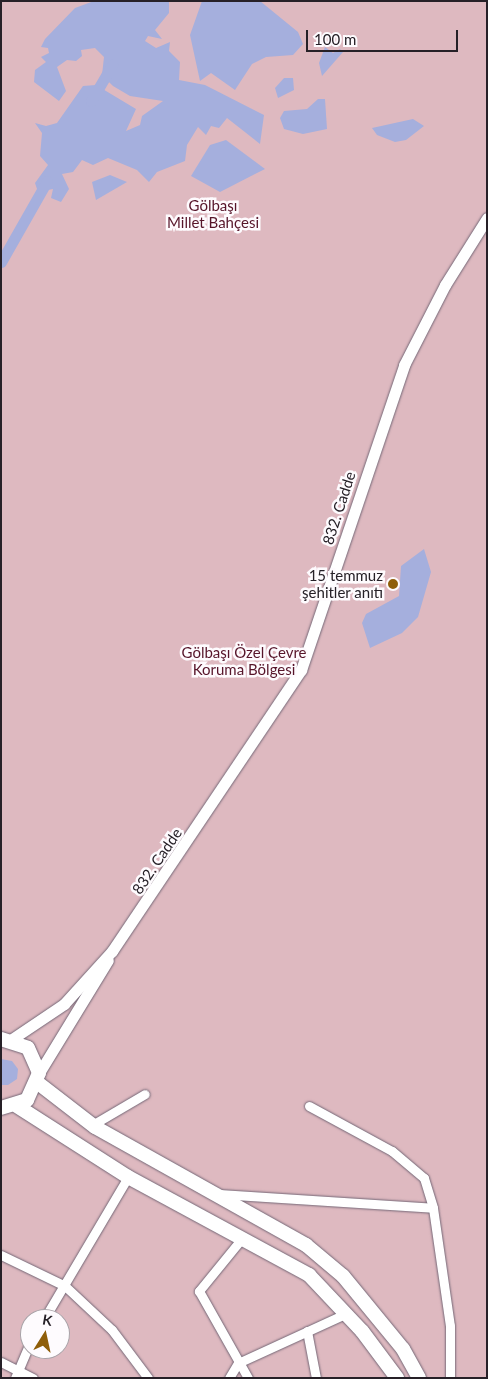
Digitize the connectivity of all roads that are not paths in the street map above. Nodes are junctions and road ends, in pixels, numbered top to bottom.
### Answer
1 (487, 218) edge
2 (112, 951) junction
3 (4, 1038) edge
4 (39, 1078) junction
5 (145, 1094) dead end
6 (309, 1106) dead end
7 (6, 1108) edge
8 (92, 1125) junction
9 (128, 1177) junction
10 (216, 1194) junction
11 (433, 1208) junction
12 (243, 1237) junction
13 (1, 1256) edge
14 (65, 1286) junction
15 (50, 1309) edge
16 (345, 1314) junction
17 (307, 1331) junction
18 (23, 1359) edge
19 (1, 1362) edge
20 (238, 1363) junction
21 (16, 1374) edge
22 (33, 1378) edge
23 (148, 1378) edge
24 (230, 1378) edge
25 (248, 1378) edge
26 (316, 1378) edge
27 (397, 1378) edge
28 (419, 1378) edge
29 (450, 1378) edge

1 - 2 street, 832. Cadde
2 - 3 street, 832. Cadde
2 - 4 street, 832. Cadde
3 - 4 main road
4 - 7 main road
4 - 8 main road
5 - 8 street
6 - 11 street
7 - 9 main road
8 - 10 main road
9 - 12 main road
9 - 14 street
10 - 11 street
10 - 28 main road
11 - 29 street
12 - 16 main road
12 - 20 street
13 - 14 street
14 - 15 street
14 - 23 street
16 - 17 street
16 - 27 main road
17 - 20 street
17 - 26 street
18 - 21 street
19 - 21 street
20 - 24 street
20 - 25 street
21 - 22 street

